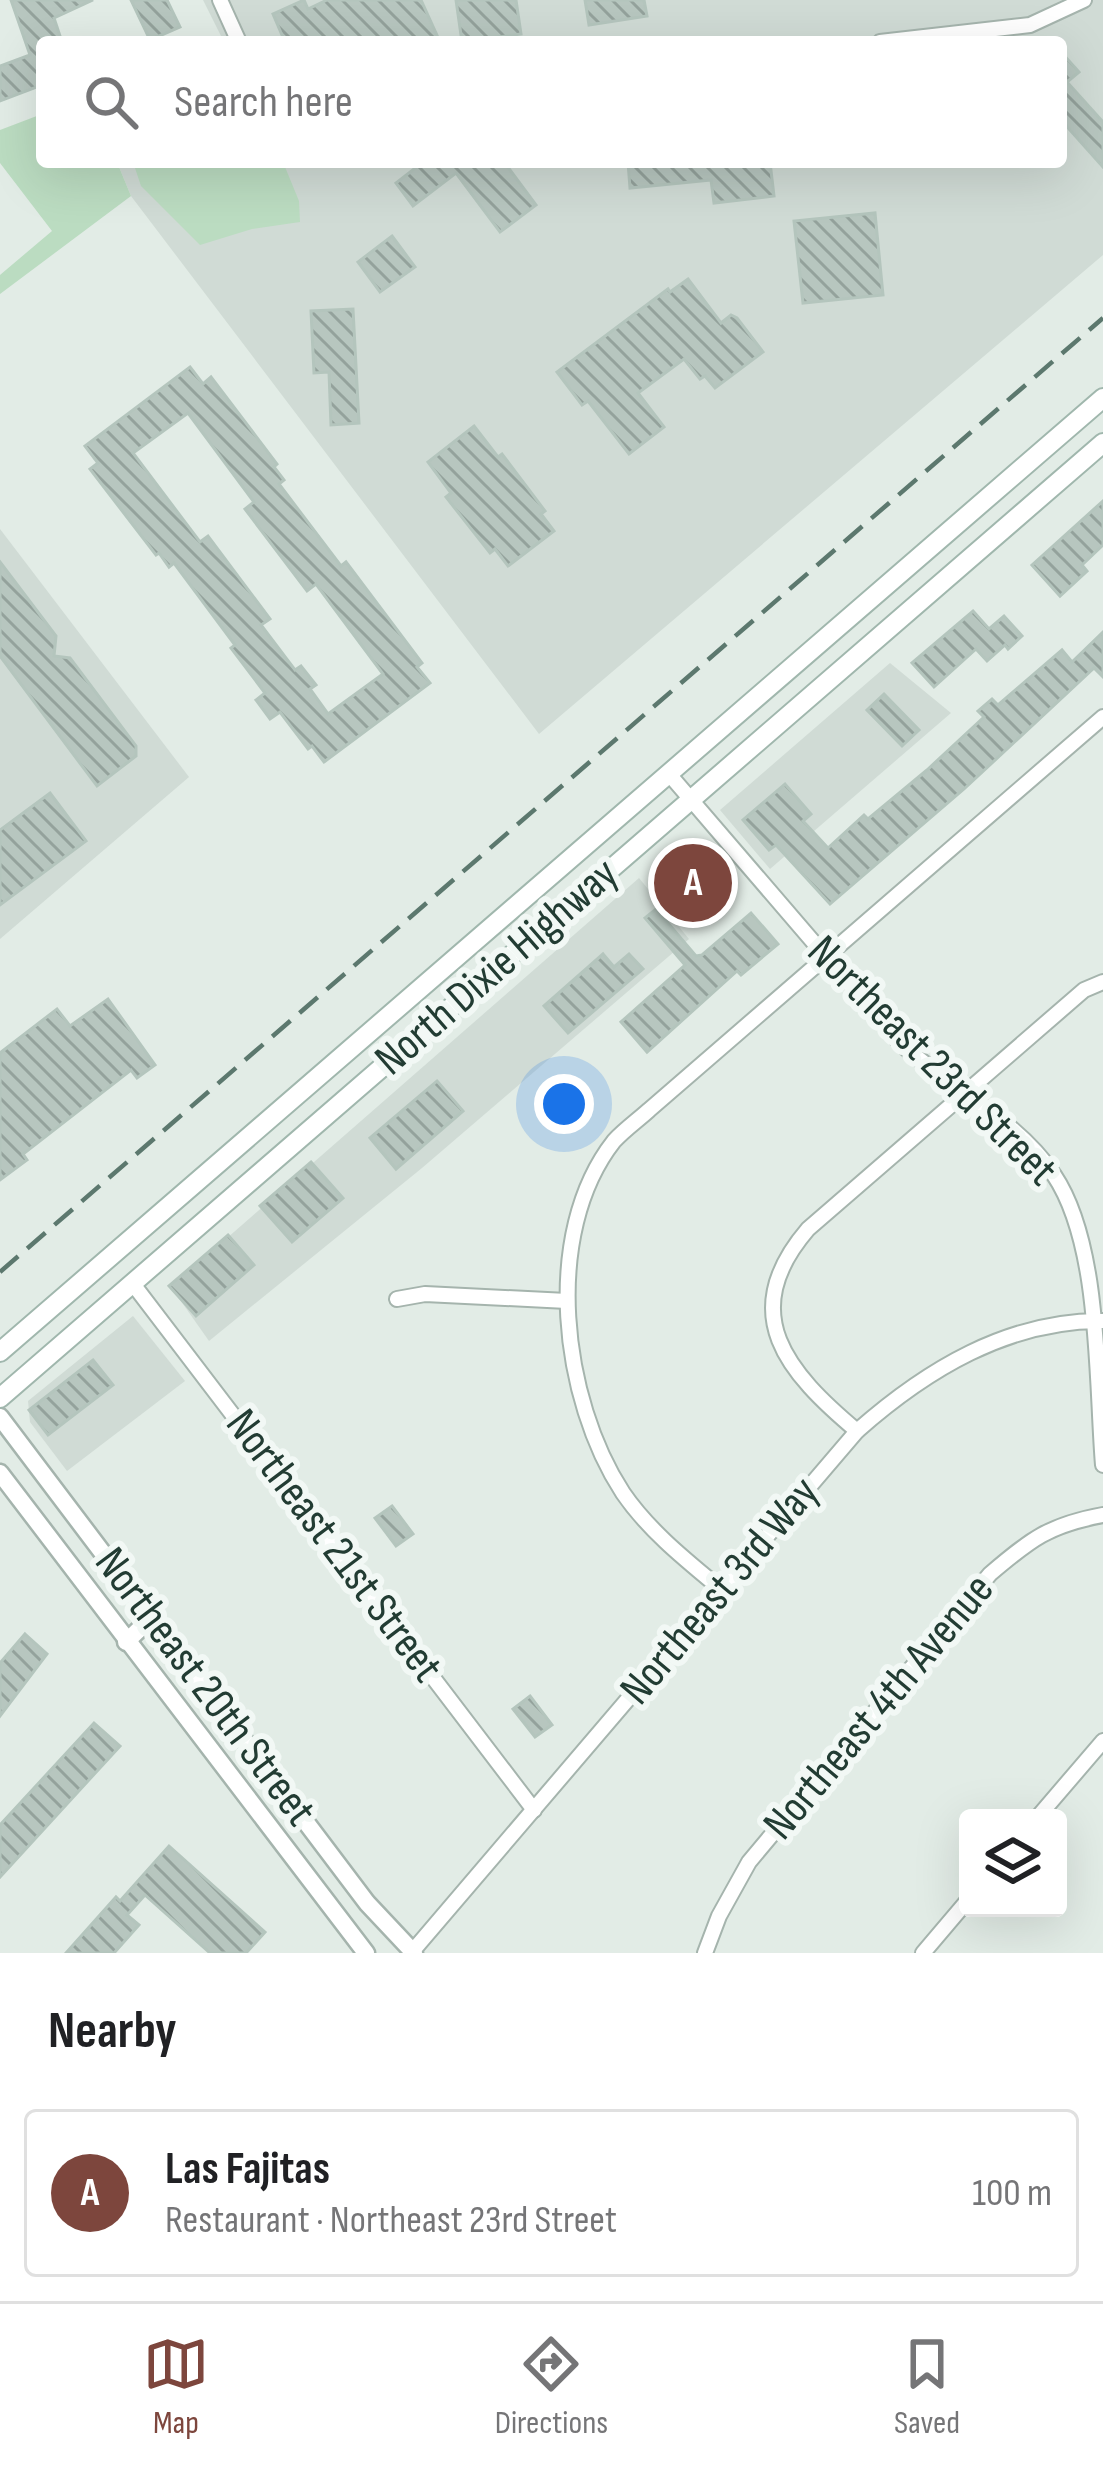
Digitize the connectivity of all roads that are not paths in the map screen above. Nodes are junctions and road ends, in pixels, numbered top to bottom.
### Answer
1 (220, 0) edge
2 (1084, 0) edge
3 (236, 36) edge
4 (933, 36) edge
5 (1103, 398) edge
6 (1103, 443) edge
7 (1103, 718) edge
8 (669, 774) junction
9 (691, 800) junction
10 (825, 957) junction
11 (1103, 982) edge
12 (339, 1059) junction
13 (361, 1085) junction
14 (964, 1094) junction
15 (133, 1284) junction
16 (397, 1299) dead end
17 (567, 1301) junction
18 (1097, 1321) edge
19 (0, 1352) edge
20 (0, 1398) edge
21 (0, 1417) edge
22 (857, 1431) junction
23 (1103, 1465) edge
24 (0, 1473) edge
25 (1103, 1515) edge
26 (722, 1590) junction
27 (152, 1617) junction
28 (126, 1642) junction
29 (1103, 1741) edge
30 (1045, 1809) edge
31 (534, 1810) junction
32 (959, 1911) edge
33 (413, 1952) edge
34 (366, 1953) edge
35 (705, 1953) edge
36 (923, 1953) edge

1 - 3 street
2 - 4 street
5 - 8 main road, North Dixie Highway
6 - 9 main road, North Dixie Highway
7 - 10 street
8 - 9 street, Northeast 23rd Street
8 - 12 main road, North Dixie Highway
9 - 10 street, Northeast 23rd Street
9 - 13 main road, North Dixie Highway
10 - 14 street, Northeast 23rd Street
10 - 17 street
11 - 14 street
12 - 13 main road
12 - 19 main road, North Dixie Highway
13 - 15 main road, North Dixie Highway
14 - 18 street, Northeast 23rd Street
14 - 22 street
15 - 20 main road, North Dixie Highway
15 - 31 street, Northeast 21st Street
16 - 17 street
17 - 26 street
18 - 22 street, Northeast 3rd Way
18 - 23 street, Northeast 23rd Street
21 - 27 street, Northeast 20th Street
22 - 26 street, Northeast 3rd Way
24 - 28 street, Northeast 20th Street
25 - 35 street, Northeast 4th Avenue
26 - 31 street, Northeast 3rd Way
27 - 28 street
27 - 33 street, Northeast 20th Street
28 - 34 street, Northeast 20th Street
29 - 30 street
31 - 33 street, Northeast 3rd Way
32 - 36 street

